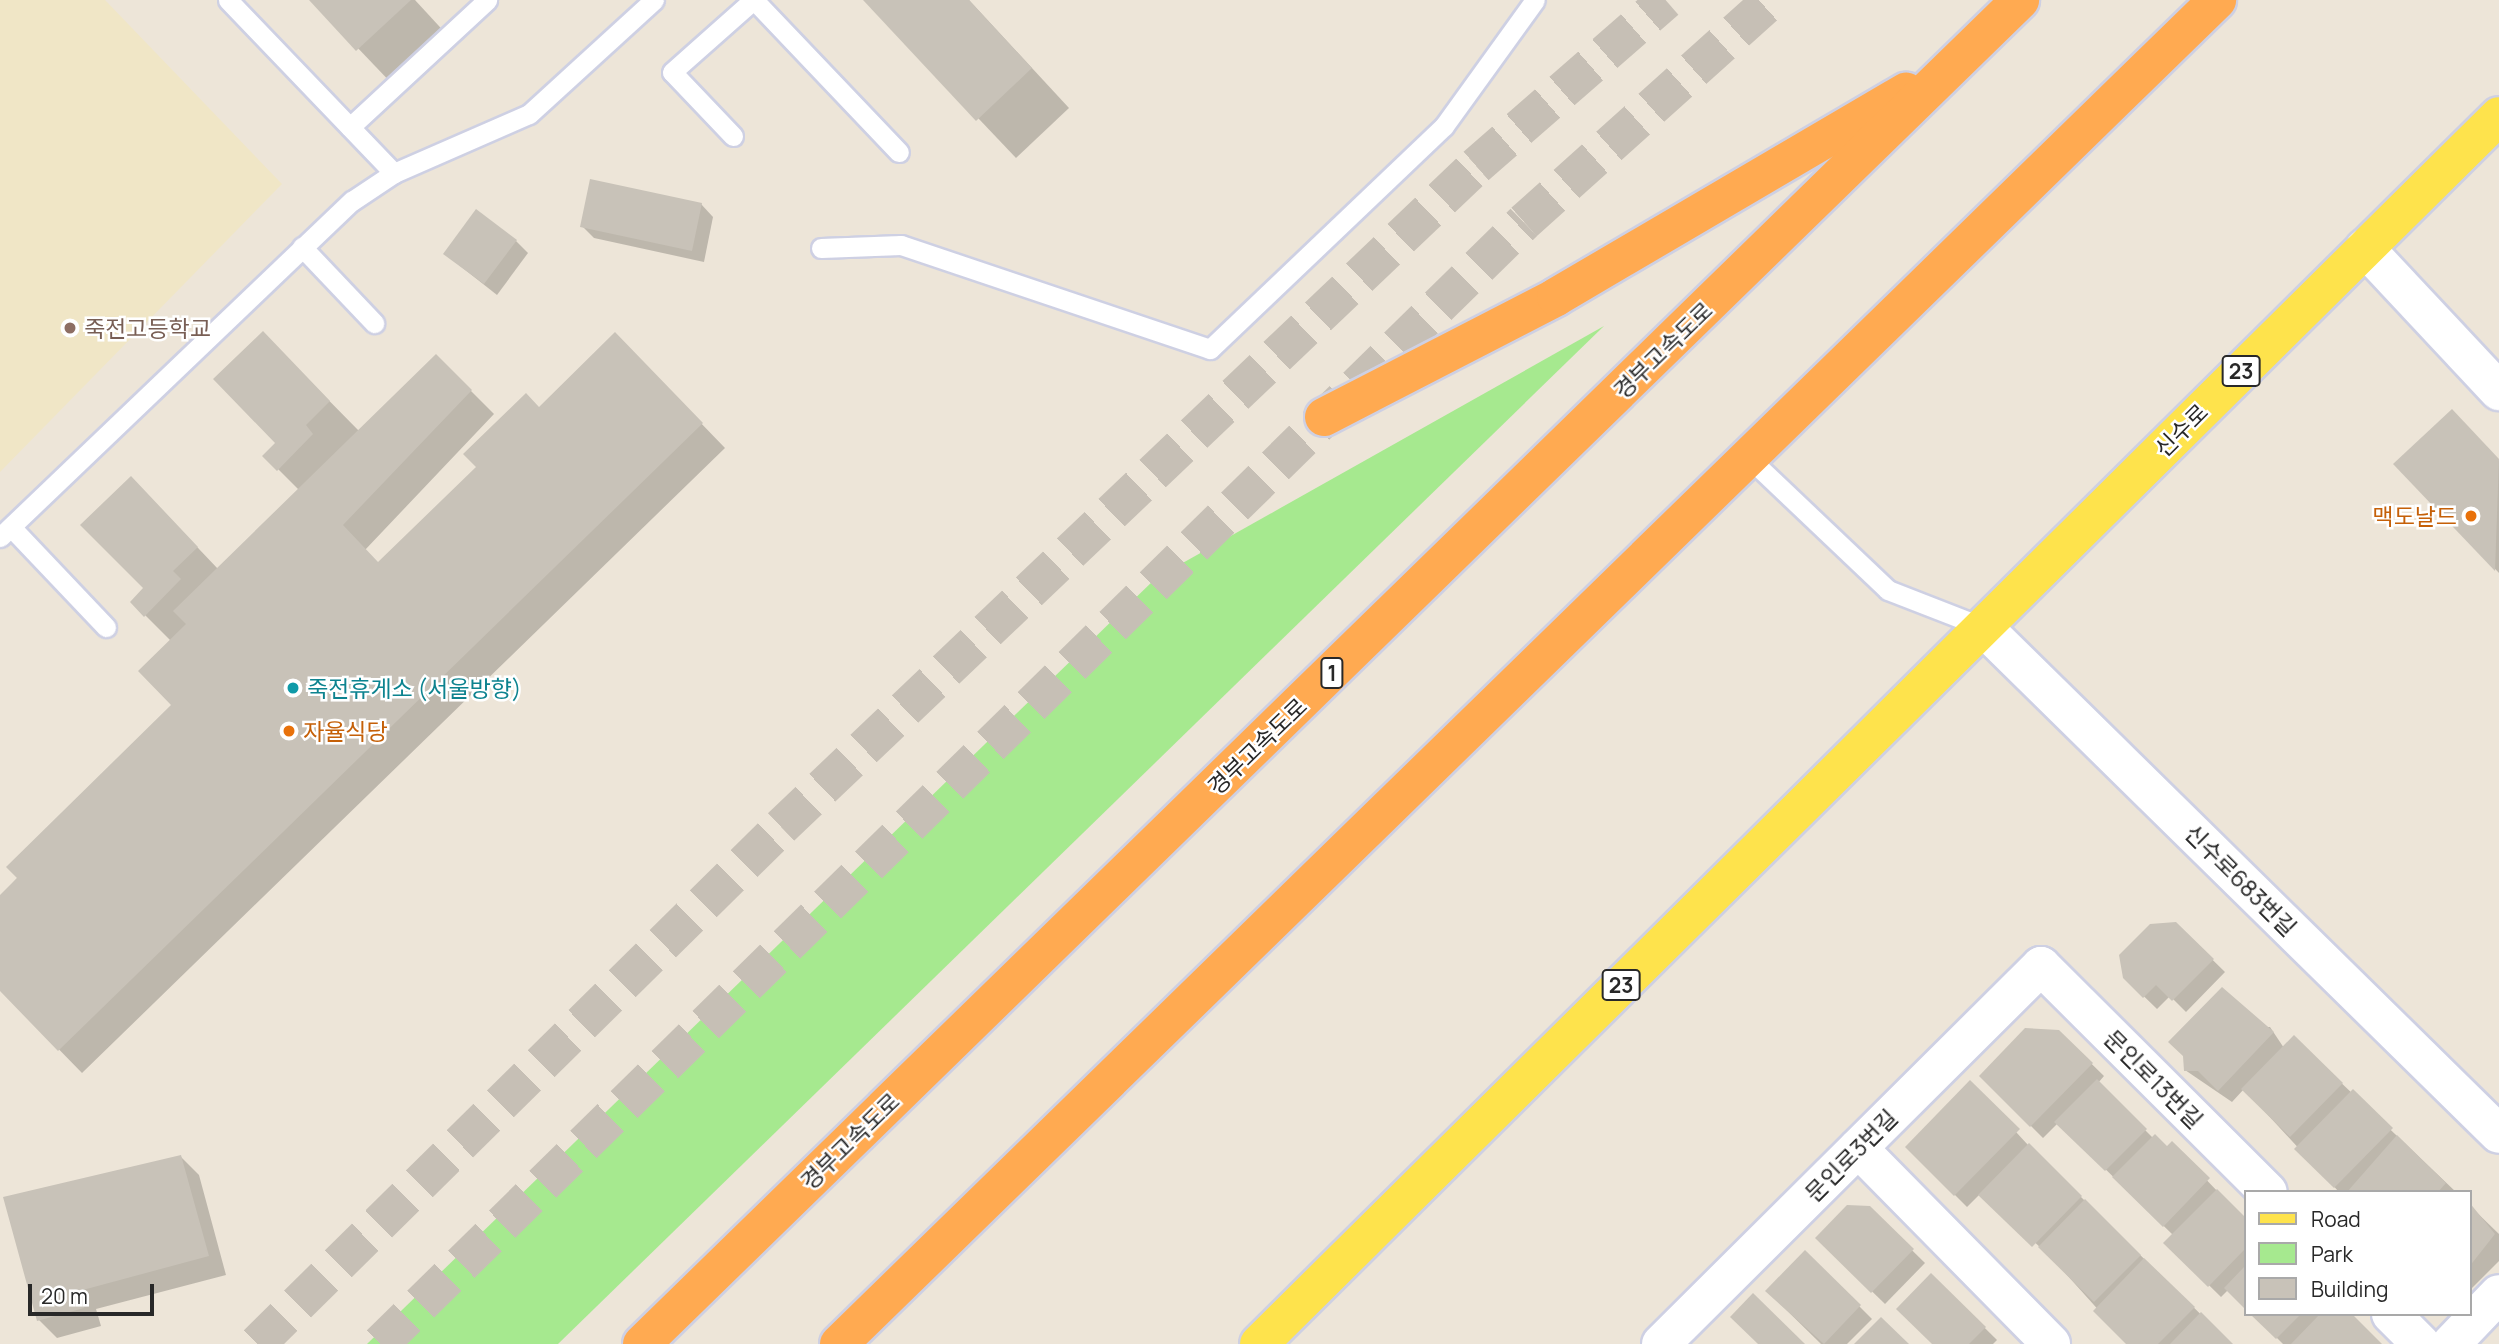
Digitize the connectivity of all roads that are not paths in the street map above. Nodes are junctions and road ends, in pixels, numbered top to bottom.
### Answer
1 (229, 0) edge
2 (487, 0) edge
3 (753, 0) edge
4 (1535, 0) edge
5 (2020, 0) edge
6 (2217, 0) edge
7 (649, 2) edge
8 (1956, 63) junction
9 (2499, 116) edge
10 (350, 127) junction
11 (733, 136) dead end
12 (900, 152) dead end
13 (394, 173) junction
14 (302, 247) junction
15 (821, 248) dead end
16 (2365, 248) junction
17 (374, 323) dead end
18 (2499, 391) edge
19 (1324, 417) dead end
20 (1750, 458) junction
21 (5, 532) edge
22 (106, 627) dead end
23 (1983, 627) junction
24 (2040, 966) joint
25 (2499, 1134) edge
26 (1858, 1148) junction
27 (2266, 1190) edge
28 (2499, 1294) edge
29 (2393, 1316) edge
30 (2047, 1343) edge
31 (642, 1344) edge
32 (839, 1344) edge
33 (1259, 1344) edge
34 (1661, 1344) edge
35 (2421, 1344) edge
36 (2451, 1344) edge

1 - 10 lane
2 - 10 lane
3 - 11 lane
3 - 12 lane
4 - 15 lane
5 - 8 highway, 경부고속도로 / 1
6 - 20 highway
7 - 13 lane
8 - 19 highway
8 - 31 highway, 경부고속도로 / 1
9 - 16 main road, 신수로 / 23
10 - 13 lane
13 - 14 lane
14 - 17 lane
14 - 21 lane
16 - 18 street
16 - 23 main road, 신수로 / 23
20 - 23 lane
20 - 32 highway
21 - 22 lane
23 - 25 street, 신수로683번길
23 - 33 main road, 23
24 - 26 street, 문인로3번길
24 - 27 street, 문인로13번길
26 - 30 street
26 - 34 street, 문인로3번길
28 - 36 street
29 - 35 street

